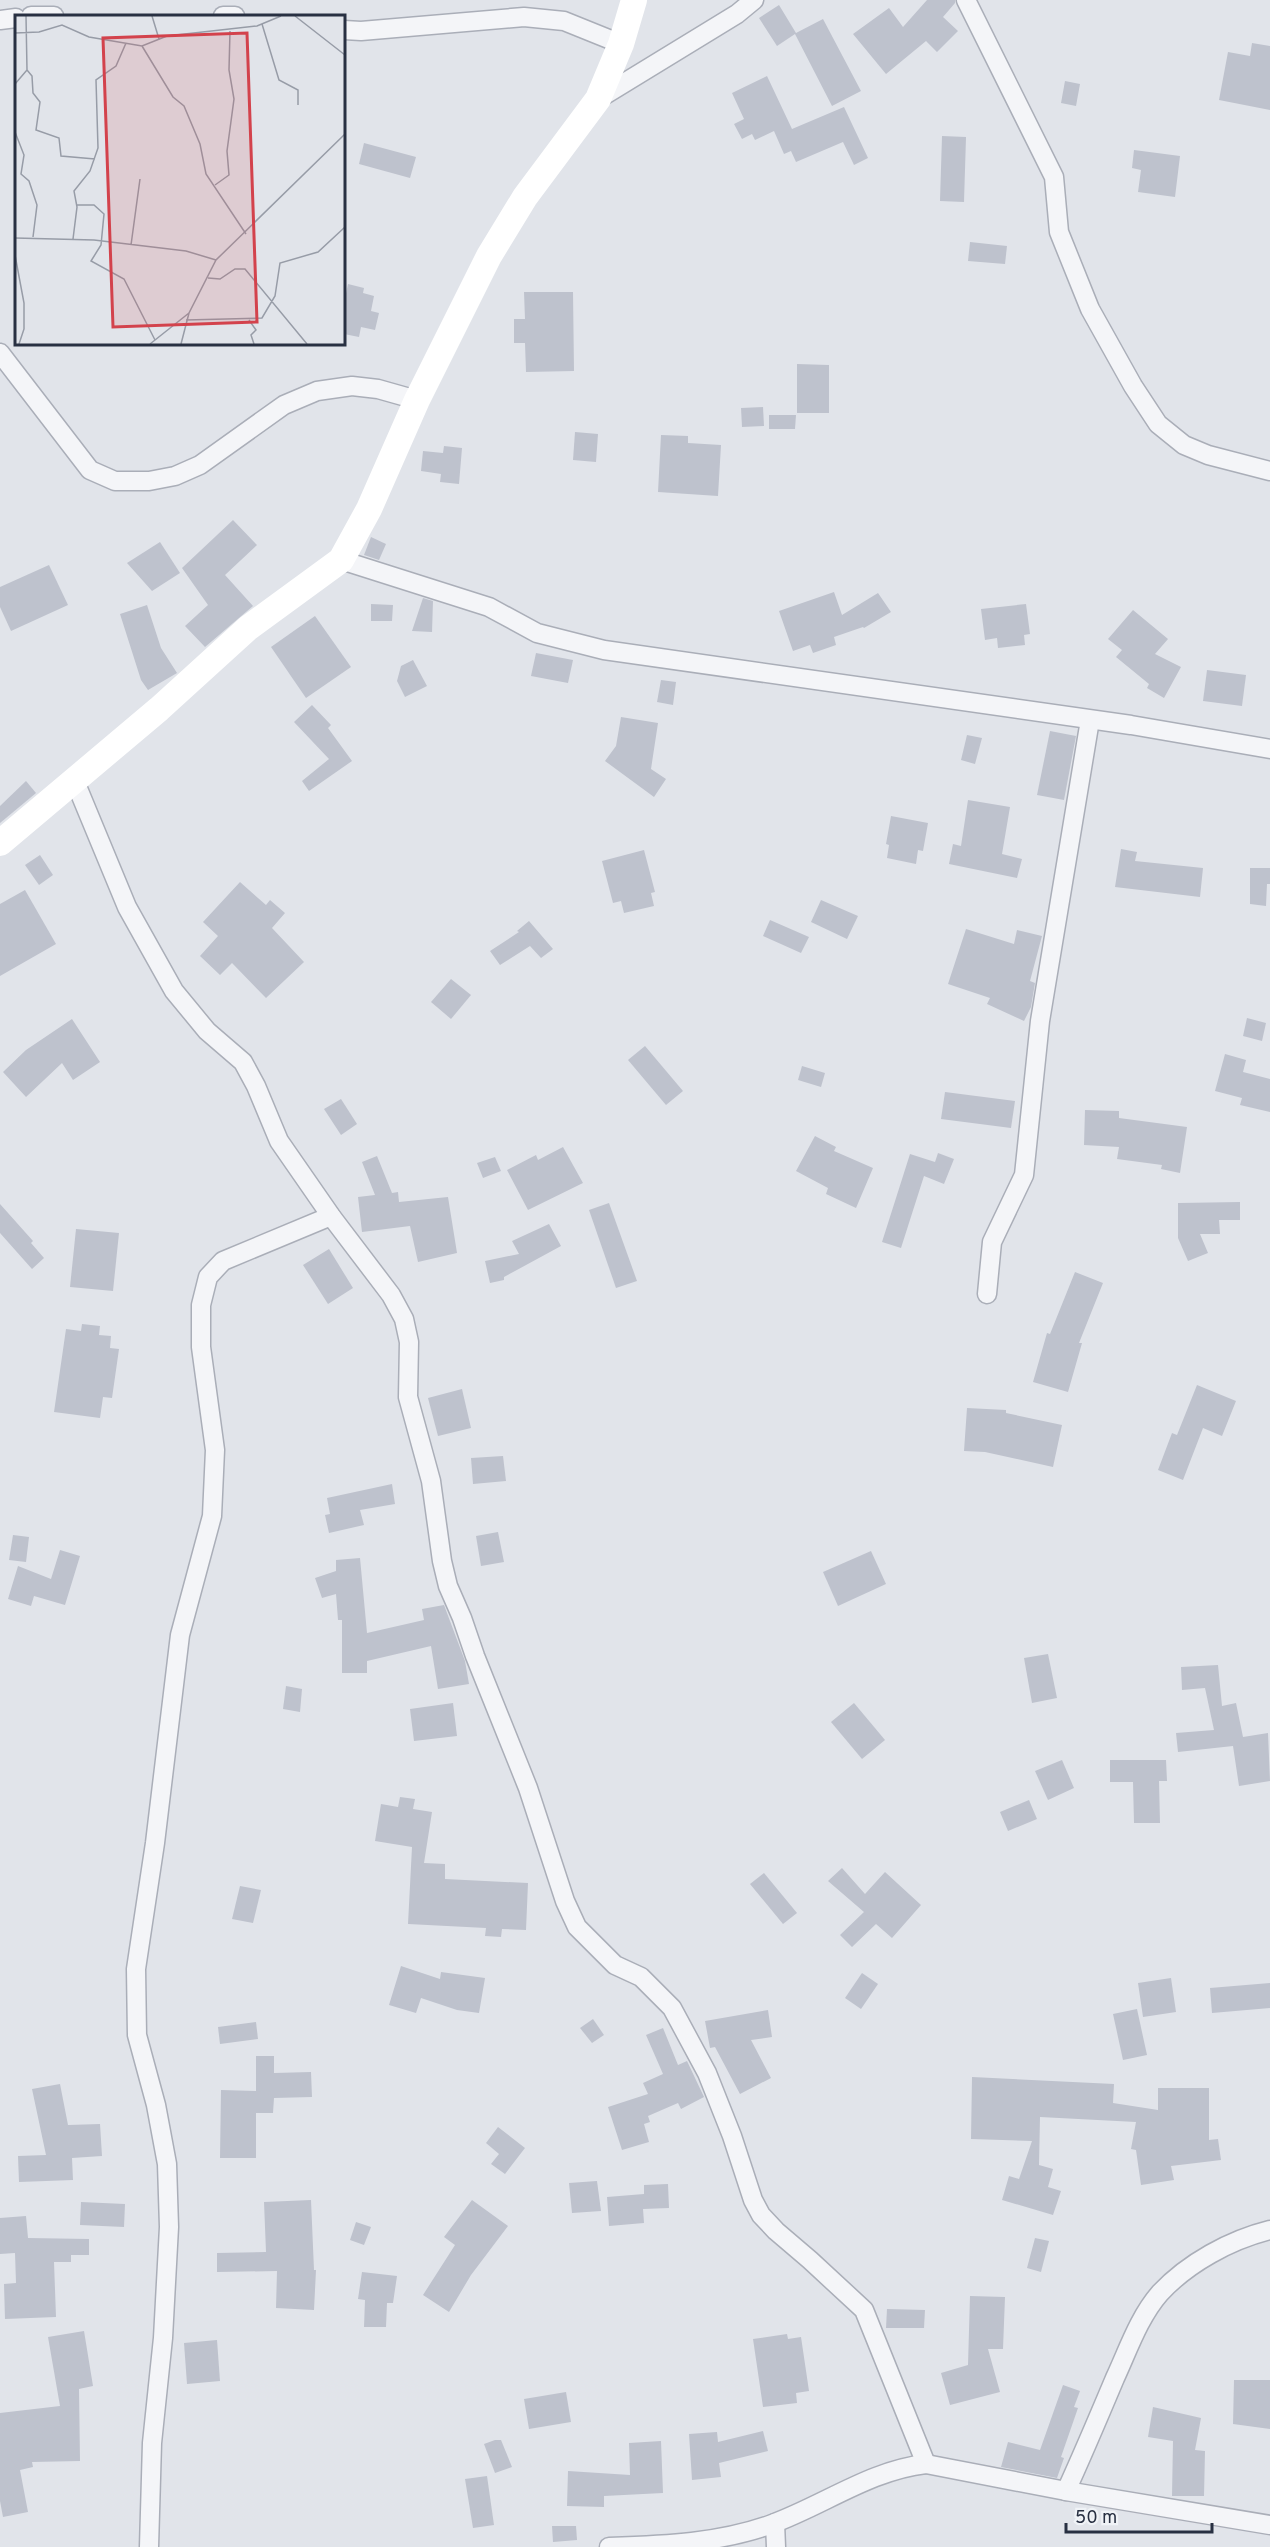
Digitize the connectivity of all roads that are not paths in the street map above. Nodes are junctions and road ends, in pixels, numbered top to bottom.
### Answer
1 (55, 0) edge
2 (634, 0) edge
3 (754, 0) edge
4 (966, 0) edge
5 (65, 15) edge
6 (15, 18) edge
7 (0, 20) edge
8 (345, 30) edge
9 (621, 44) junction
10 (598, 99) junction
11 (0, 353) edge
12 (417, 400) junction
13 (1270, 471) edge
14 (341, 560) junction
15 (1090, 720) junction
16 (1270, 749) edge
17 (74, 779) junction
18 (0, 843) edge
19 (331, 1216) junction
20 (987, 1294) dead end
21 (1270, 2230) edge
22 (926, 2464) junction
23 (1066, 2491) junction
24 (775, 2523) junction
25 (1270, 2525) edge
26 (149, 2547) edge
27 (609, 2547) edge
28 (776, 2547) edge

1 - 5 street
2 - 9 street
3 - 10 street
4 - 13 street
6 - 7 street
8 - 9 street
9 - 10 street
10 - 12 street
11 - 12 street
12 - 14 street
14 - 15 street
14 - 17 street
15 - 16 street
15 - 20 street
17 - 18 street
17 - 19 street
19 - 22 street
19 - 26 street
21 - 23 street
22 - 23 street
22 - 24 street
23 - 25 street
24 - 27 street
24 - 28 street

